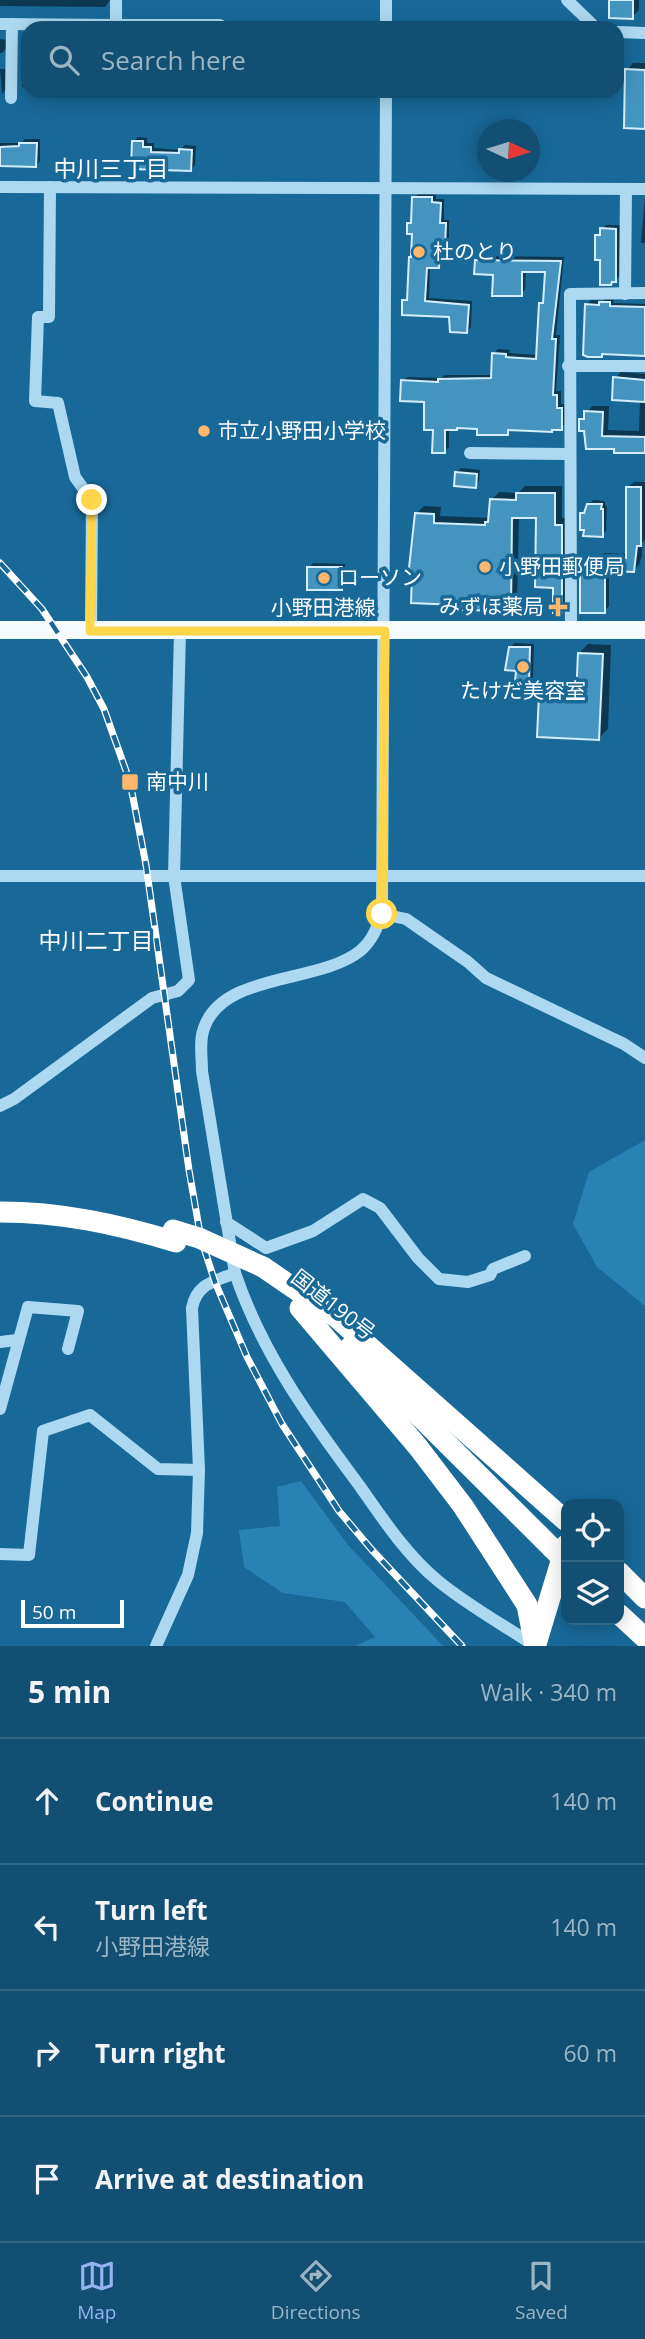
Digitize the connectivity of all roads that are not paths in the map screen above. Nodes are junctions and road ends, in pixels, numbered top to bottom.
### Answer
1 (116, 0) edge
2 (386, 0) edge
3 (567, 0) edge
4 (117, 21) edge
5 (386, 21) edge
6 (589, 21) edge
7 (6, 24) edge
8 (624, 32) edge
9 (645, 33) edge
10 (12, 98) dead end
11 (386, 98) edge
12 (0, 187) edge
13 (50, 187) junction
14 (386, 189) junction
15 (645, 189) edge
16 (626, 190) junction
17 (645, 293) edge
18 (625, 294) junction
19 (568, 366) junction
20 (645, 366) edge
21 (470, 453) dead end
22 (569, 454) junction
23 (0, 630) edge
24 (645, 630) edge
25 (90, 631) junction
26 (180, 631) junction
27 (385, 631) junction
28 (571, 631) junction
29 (0, 876) edge
30 (174, 876) junction
31 (382, 876) junction
32 (645, 876) edge
33 (382, 914) junction
34 (645, 1058) edge
35 (0, 1106) edge
36 (0, 1212) edge
37 (226, 1222) junction
38 (525, 1256) dead end
39 (235, 1273) junction
40 (264, 1275) junction
41 (300, 1308) junction
42 (17, 1340) junction
43 (0, 1342) edge
44 (68, 1349) dead end
45 (0, 1409) edge
46 (199, 1471) junction
47 (561, 1517) edge
48 (561, 1552) edge
49 (0, 1554) edge
50 (624, 1577) edge
51 (645, 1598) edge
52 (624, 1619) edge
53 (645, 1638) edge
54 (156, 1646) edge
55 (535, 1646) edge

1 - 4 street
2 - 5 street
3 - 6 street
7 - 10 street
8 - 9 street
11 - 14 street
12 - 13 street
13 - 14 street
13 - 25 street
14 - 16 street
14 - 27 street
15 - 16 street
16 - 18 street
17 - 18 street
18 - 19 street
19 - 20 street
19 - 22 street
21 - 22 street
22 - 28 street
23 - 25 main road, 小野田港線
24 - 28 main road, 小野田港線
25 - 26 main road, 小野田港線
26 - 27 main road, 小野田港線
26 - 30 street
27 - 28 main road, 小野田港線
27 - 31 street
29 - 30 street
30 - 31 street
30 - 35 street
31 - 32 street
31 - 33 street
33 - 34 street
33 - 37 street
36 - 40 highway, 国道190号
37 - 38 street
37 - 39 street
39 - 46 street
39 - 55 street
40 - 41 highway, 国道190号
40 - 47 highway
41 - 48 highway, 国道190号
41 - 55 highway
42 - 43 street
42 - 44 street
42 - 45 street
46 - 49 street
46 - 54 street
48 - 55 highway
50 - 51 highway
52 - 53 highway

